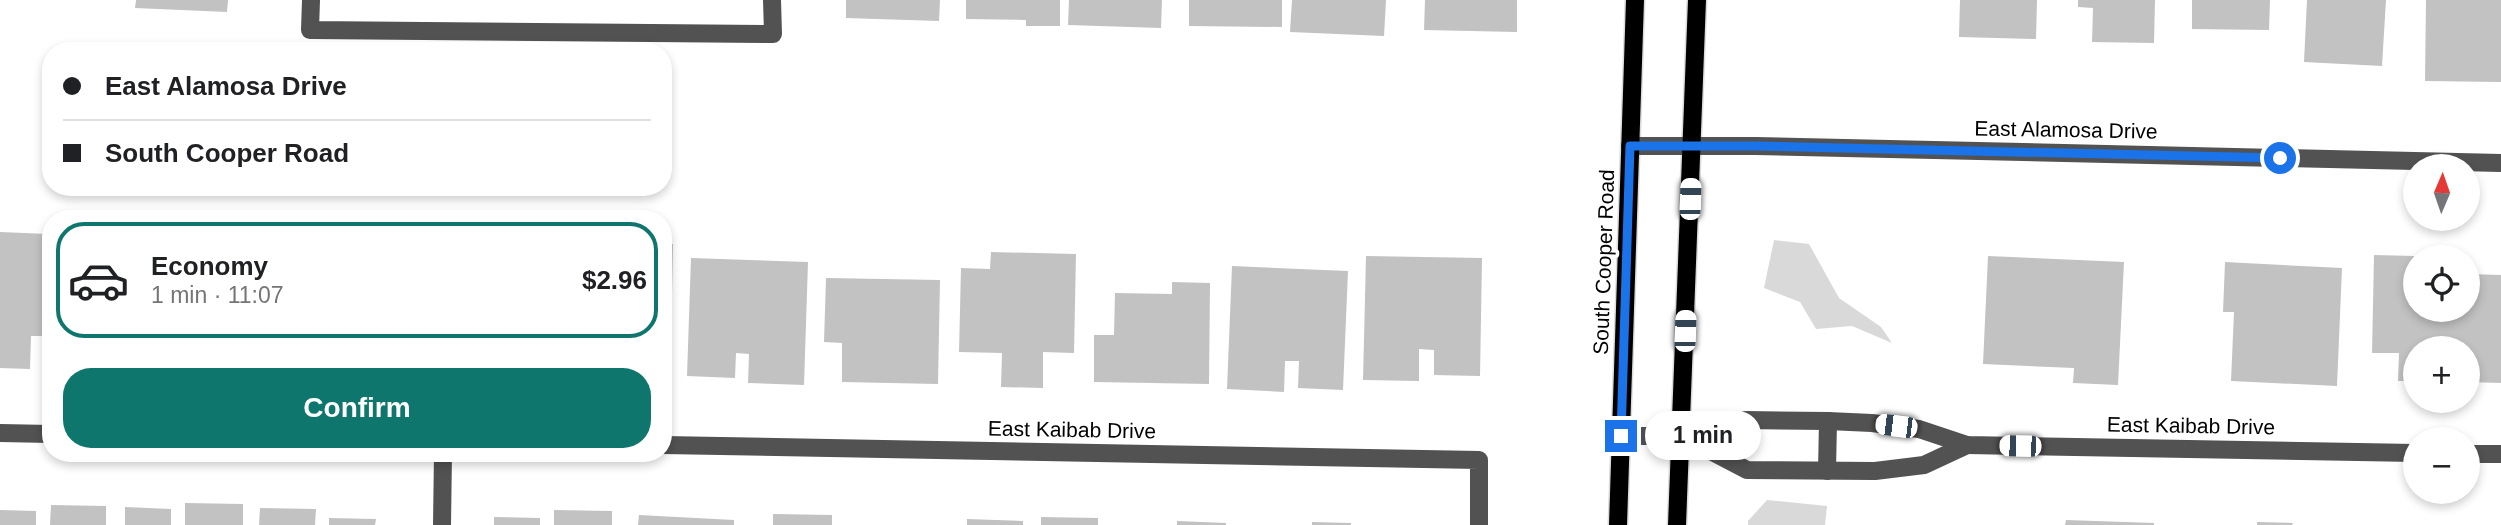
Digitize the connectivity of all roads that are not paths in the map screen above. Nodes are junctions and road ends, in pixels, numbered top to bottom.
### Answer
1 (311, 0) edge
2 (772, 0) edge
3 (1635, 0) edge
4 (1697, 0) edge
5 (1630, 146) junction
6 (1692, 146) junction
7 (2501, 163) edge
8 (1828, 421) junction
9 (0, 433) edge
10 (42, 434) edge
11 (1621, 436) junction
12 (1682, 436) junction
13 (672, 445) edge
14 (1967, 445) junction
15 (2403, 453) edge
16 (2480, 454) edge
17 (2500, 455) edge
18 (443, 462) edge
19 (1826, 471) junction
20 (442, 525) edge
21 (1479, 525) edge
22 (1618, 525) edge
23 (1678, 525) edge

1 - 2 street
3 - 5 main road, South Cooper Road
4 - 6 main road
5 - 6 street, East Alamosa Drive
5 - 11 main road, South Cooper Road
6 - 7 street, East Alamosa Drive
6 - 12 main road
8 - 12 street
8 - 14 street
8 - 19 street
9 - 10 street
11 - 12 street
11 - 22 main road, South Cooper Road
12 - 19 street
12 - 23 main road
13 - 21 street, East Kaibab Drive
14 - 15 street, East Kaibab Drive
14 - 19 street
16 - 17 street
18 - 20 street

